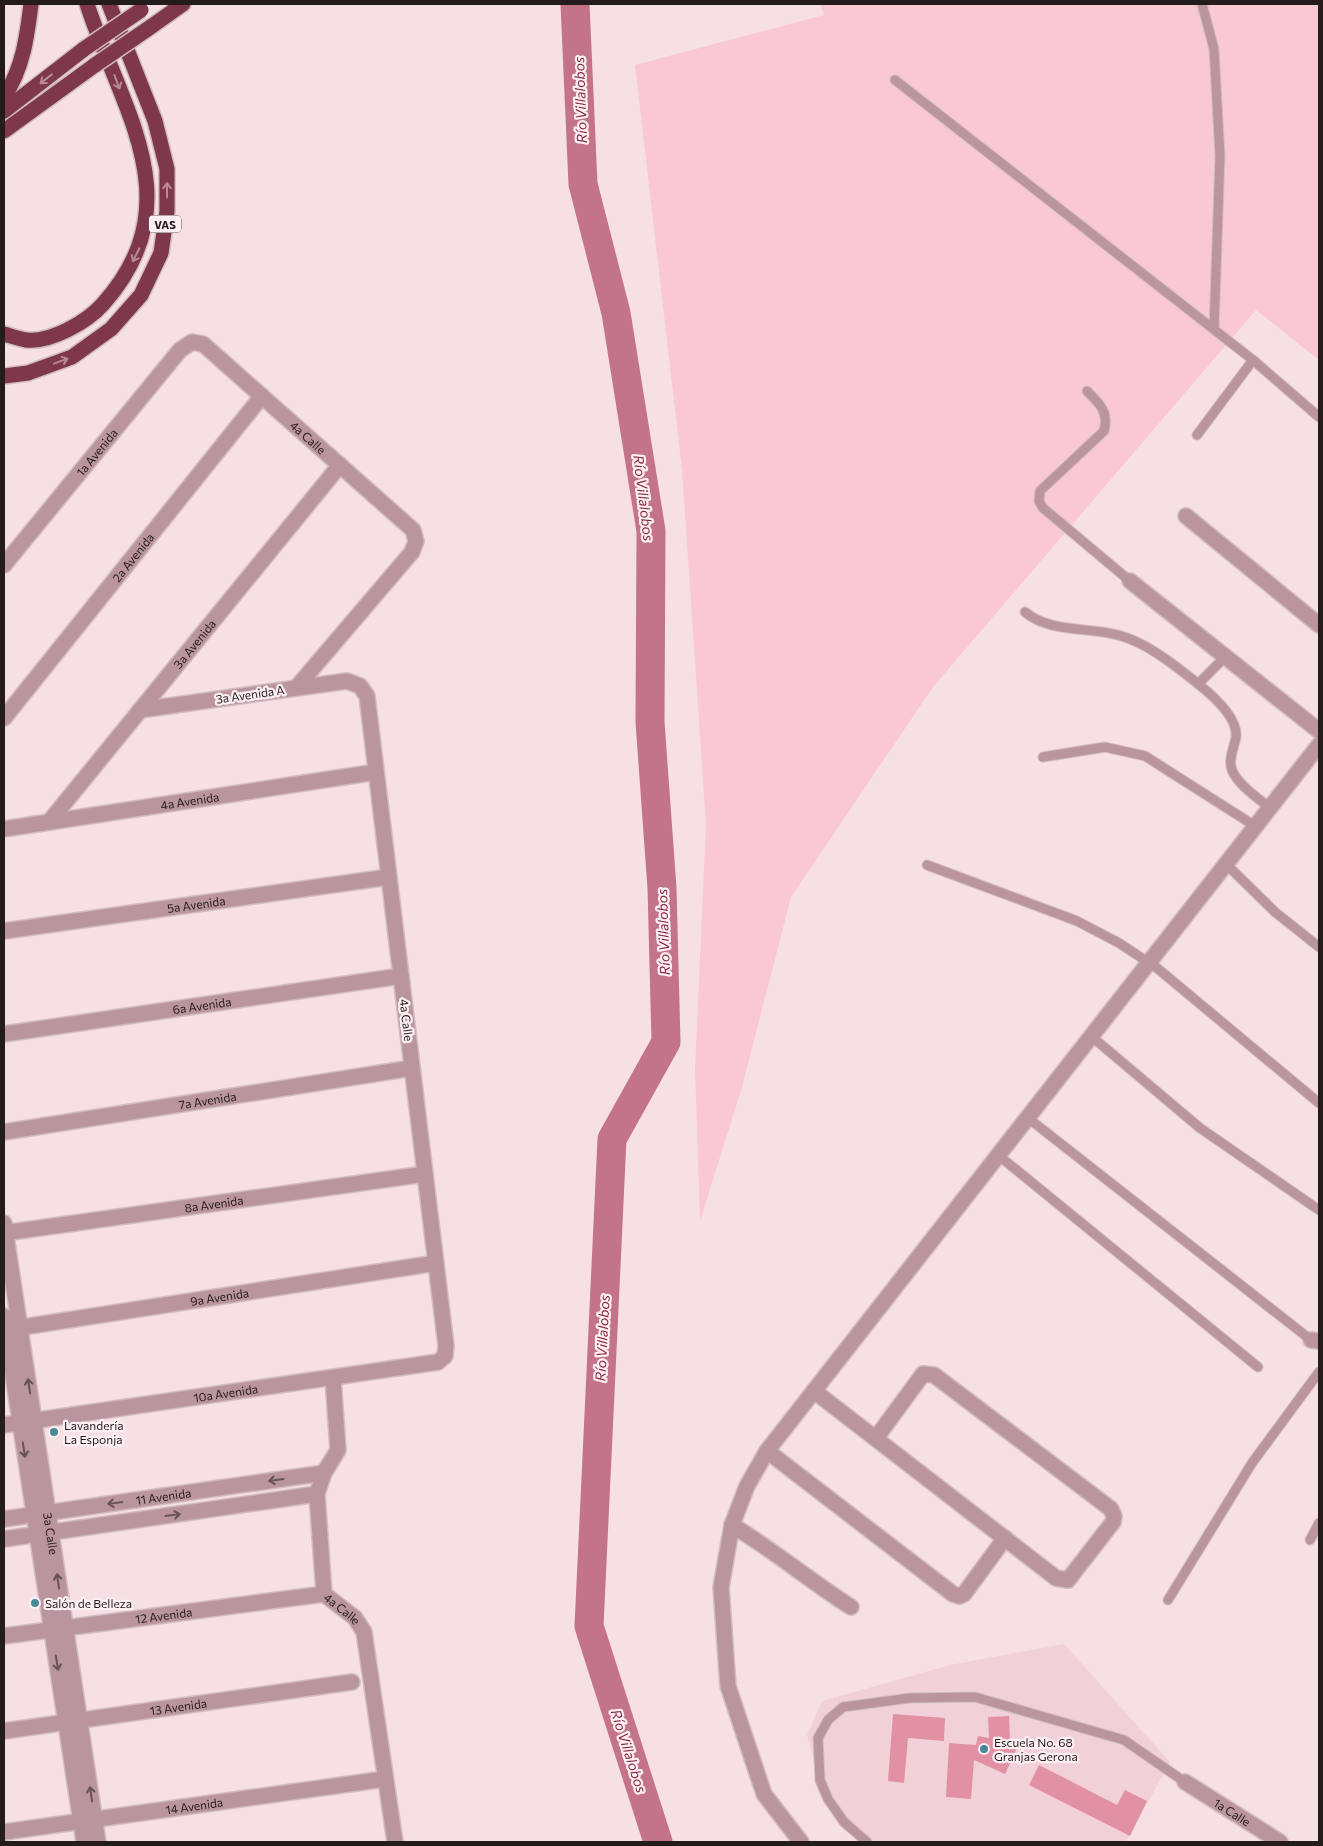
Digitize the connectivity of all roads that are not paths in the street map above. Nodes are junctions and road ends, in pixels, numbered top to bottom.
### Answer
1 (31, 4) edge
2 (87, 4) edge
3 (109, 4) edge
4 (183, 4) edge
5 (1202, 4) edge
6 (145, 7) edge
7 (895, 80) dead end
8 (4, 97) edge
9 (4, 111) edge
10 (4, 131) edge
11 (1214, 329) junction
12 (4, 334) edge
13 (192, 342) joint
14 (1254, 360) junction
15 (4, 376) edge
16 (1087, 391) dead end
17 (262, 396) junction
18 (1319, 417) edge
19 (1197, 435) dead end
20 (340, 465) junction
21 (1186, 516) dead end
22 (4, 564) edge
23 (1130, 581) joint
24 (1025, 612) dead end
25 (1319, 625) edge
26 (1225, 657) junction
27 (1198, 684) junction
28 (360, 686) joint
29 (296, 688) junction
30 (140, 710) junction
31 (4, 718) edge
32 (1319, 731) edge
33 (1319, 745) edge
34 (1043, 757) dead end
35 (376, 772) junction
36 (1270, 808) junction
37 (49, 822) junction
38 (1255, 826) junction
39 (4, 828) edge
40 (1226, 864) junction
41 (927, 865) dead end
42 (389, 878) junction
43 (4, 931) edge
44 (1319, 947) edge
45 (1149, 962) junction
46 (401, 976) junction
47 (4, 1034) edge
48 (1092, 1036) junction
49 (412, 1068) junction
50 (1319, 1103) edge
51 (1028, 1118) junction
52 (4, 1132) edge
53 (998, 1155) junction
54 (425, 1174) junction
55 (1319, 1210) edge
56 (4, 1230) edge
57 (436, 1263) junction
58 (8, 1325) edge
59 (1315, 1340) edge
60 (445, 1356) joint
61 (1258, 1367) dead end
62 (1319, 1372) edge
63 (333, 1378) junction
64 (814, 1391) junction
65 (27, 1422) junction
66 (4, 1425) edge
67 (876, 1438) junction
68 (767, 1451) junction
69 (324, 1473) junction
70 (317, 1494) junction
71 (41, 1514) junction
72 (4, 1519) edge
73 (1319, 1523) edge
74 (732, 1525) junction
75 (44, 1533) junction
76 (1005, 1538) junction
77 (4, 1539) edge
78 (1310, 1540) dead end
79 (324, 1594) junction
80 (1168, 1600) dead end
81 (851, 1607) dead end
82 (58, 1628) junction
83 (4, 1636) edge
84 (352, 1682) dead end
85 (72, 1720) junction
86 (4, 1731) edge
87 (386, 1778) junction
88 (1185, 1782) joint
89 (87, 1819) junction
90 (4, 1832) edge
91 (84, 1842) edge
92 (98, 1842) edge
93 (395, 1842) edge
94 (801, 1842) edge
95 (867, 1842) edge
96 (1280, 1842) edge

1 - 8 highway
2 -> 12 highway, VAS
15 -> 3 highway, VAS
4 - 10 highway, bridge
5 - 11 lane
6 -> 9 highway, bridge
7 - 11 lane
11 - 14 lane
13 - 17 street, 4a Calle
13 - 22 street, 1a Avenida
14 - 18 lane
14 - 19 lane
16 - 23 lane
17 - 20 street, 4a Calle
17 - 31 street, 2a Avenida
20 - 29 street, 4a Calle
20 - 30 street, 3a Avenida
21 - 25 street
23 - 26 street
24 - 27 lane
26 - 27 lane
26 - 32 street
27 - 36 lane
28 - 29 street, 3a Avenida A
28 - 35 street, 4a Calle
29 - 30 street, 3a Avenida A
30 - 37 street, 3a Avenida
33 - 36 street
34 - 38 lane
35 - 37 street, 4a Avenida
35 - 42 street, 4a Calle
36 - 38 street
37 - 39 street, 4a Avenida
38 - 40 street
40 - 44 lane
40 - 45 street
41 - 45 lane
42 - 43 street, 5a Avenida
42 - 46 street, 4a Calle
45 - 48 street
45 - 50 lane
46 - 47 street, 6a Avenida
46 - 49 street, 4a Calle
48 - 51 street
48 - 55 lane
49 - 52 street, 7a Avenida
49 - 54 street, 4a Calle
51 - 53 street
51 - 59 lane
53 - 61 lane
53 - 64 street
54 - 56 street, 8a Avenida
54 - 57 street, 4a Calle
56 - 58 street, 3a Calle
57 - 58 street, 9a Avenida
57 - 60 street, 4a Calle
58 - 65 street, 3a Calle
60 - 63 street, 10a Avenida
62 - 80 lane
63 - 65 street, 10a Avenida
63 - 69 street, 4a Calle
64 - 67 street
64 - 68 street
65 - 66 street, 10a Avenida
65 - 71 street, 3a Calle
67 - 76 street
67 - 76 street
68 - 74 street
68 - 76 street
69 - 70 street, 4a Calle
69 -> 71 street, 11 Avenida
75 -> 70 street, 11 Avenida
70 - 79 street, 4a Calle
71 - 72 street, 11 Avenida
71 - 75 street, 3a Calle
73 - 78 lane
74 - 81 street
74 - 94 street
75 - 77 street, 11 Avenida
75 - 82 street, 3a Calle
79 - 82 street, 12 Avenida
79 - 87 street, 4a Calle
82 - 83 street, 12 Avenida
82 - 85 street, 3a Calle
84 - 85 street, 13 Avenida
85 - 86 street, 13 Avenida
85 - 89 street, 3a Calle
87 - 89 street, 14 Avenida
87 - 93 street, 4a Calle
88 - 95 lane
88 - 96 street, 1a Calle
89 - 90 street, 14 Avenida
89 - 91 street, 3a Calle
89 - 92 street, 3a Calle

